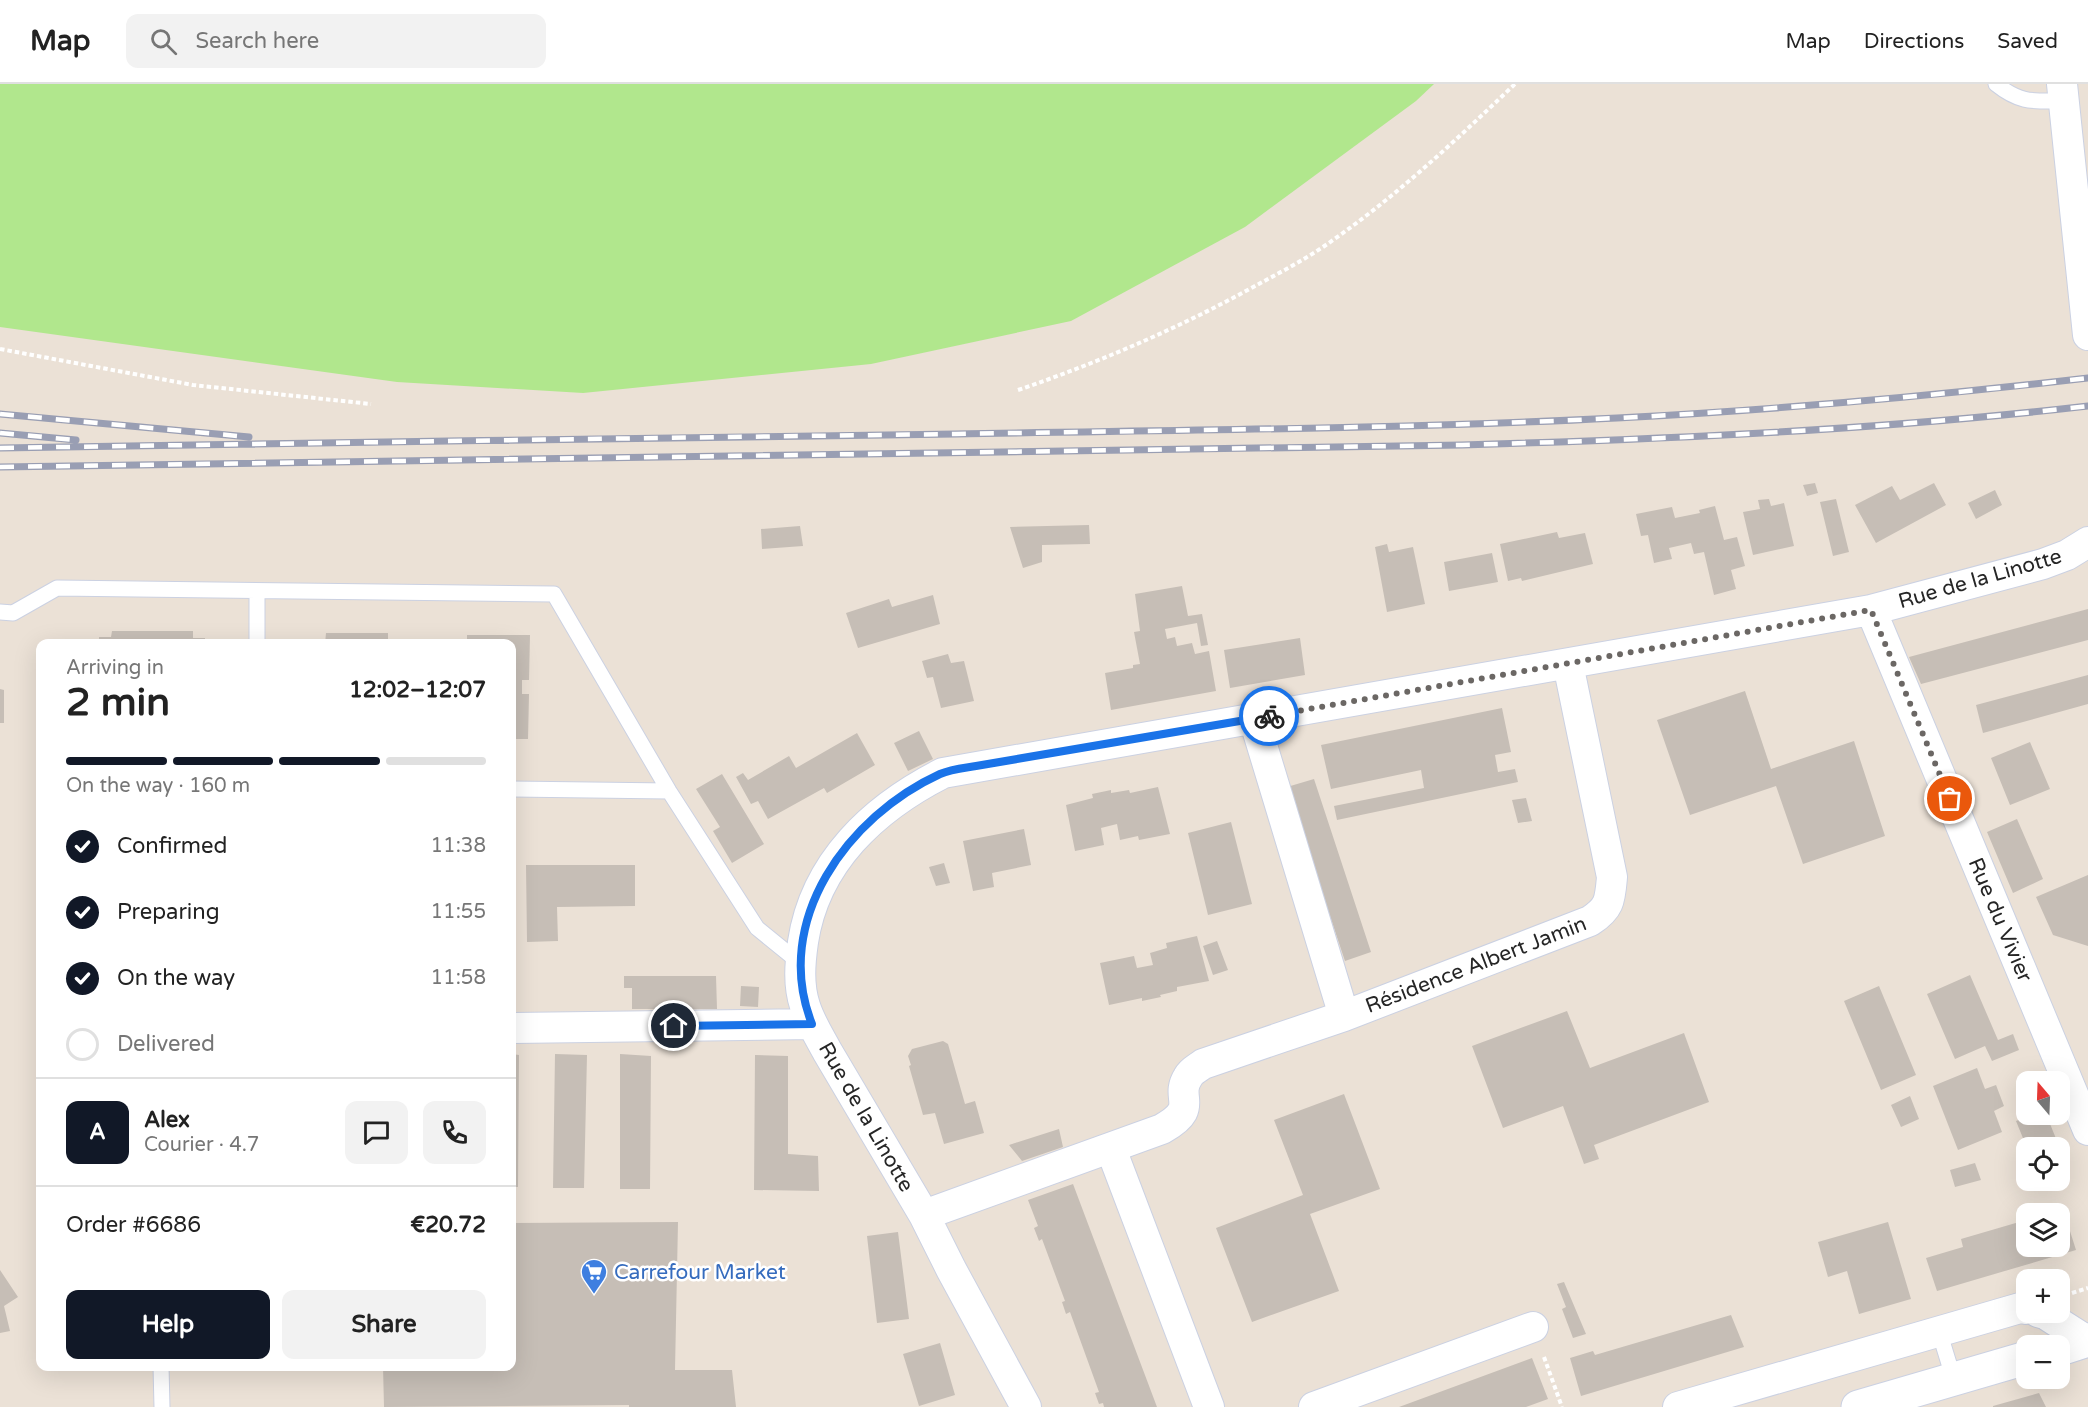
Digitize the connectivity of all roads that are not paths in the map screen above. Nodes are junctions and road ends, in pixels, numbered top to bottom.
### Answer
1 (1996, 84) edge
2 (2063, 93) edge
3 (2088, 335) edge
4 (2088, 542) edge
5 (257, 591) junction
6 (1871, 610) junction
7 (0, 612) edge
8 (257, 639) edge
9 (1568, 664) junction
10 (1254, 719) junction
11 (516, 789) edge
12 (669, 791) junction
13 (800, 963) junction
14 (1344, 1016) junction
15 (812, 1024) junction
16 (516, 1028) edge
17 (2088, 1130) edge
18 (1111, 1149) junction
19 (924, 1215) junction
20 (2016, 1309) edge
21 (2059, 1323) edge
22 (1533, 1327) road end
23 (1940, 1331) junction
24 (2088, 1341) edge
25 (2070, 1346) edge
26 (2016, 1361) edge
27 (162, 1371) edge
28 (1954, 1380) junction
29 (162, 1407) edge
30 (1026, 1407) edge
31 (1209, 1407) edge
32 (1314, 1407) edge
33 (1678, 1407) edge
34 (1858, 1407) edge

1 - 2 lane
2 - 3 street
4 - 6 street, Rue de la Linotte
5 - 7 lane
5 - 8 lane
5 - 12 lane
6 - 9 street, Rue de la Linotte
6 - 17 street, Rue du Vivier
9 - 10 street, Rue de la Linotte
9 - 14 street, Résidence Albert Jamin
10 - 13 street, Rue de la Linotte
10 - 14 street, Résidence Albert Jamin
11 - 12 lane
12 - 13 lane
13 - 15 street, Rue de la Linotte
14 - 18 street, Résidence Albert Jamin
15 - 16 street
15 - 19 street, Rue de la Linotte
18 - 19 street, Résidence Albert Jamin
18 - 31 street
19 - 30 street, Rue de la Linotte
20 - 23 street
21 - 24 street
22 - 32 street
23 - 28 lane
23 - 33 street
24 - 25 main road
26 - 28 main road
27 - 29 lane
28 - 34 main road

